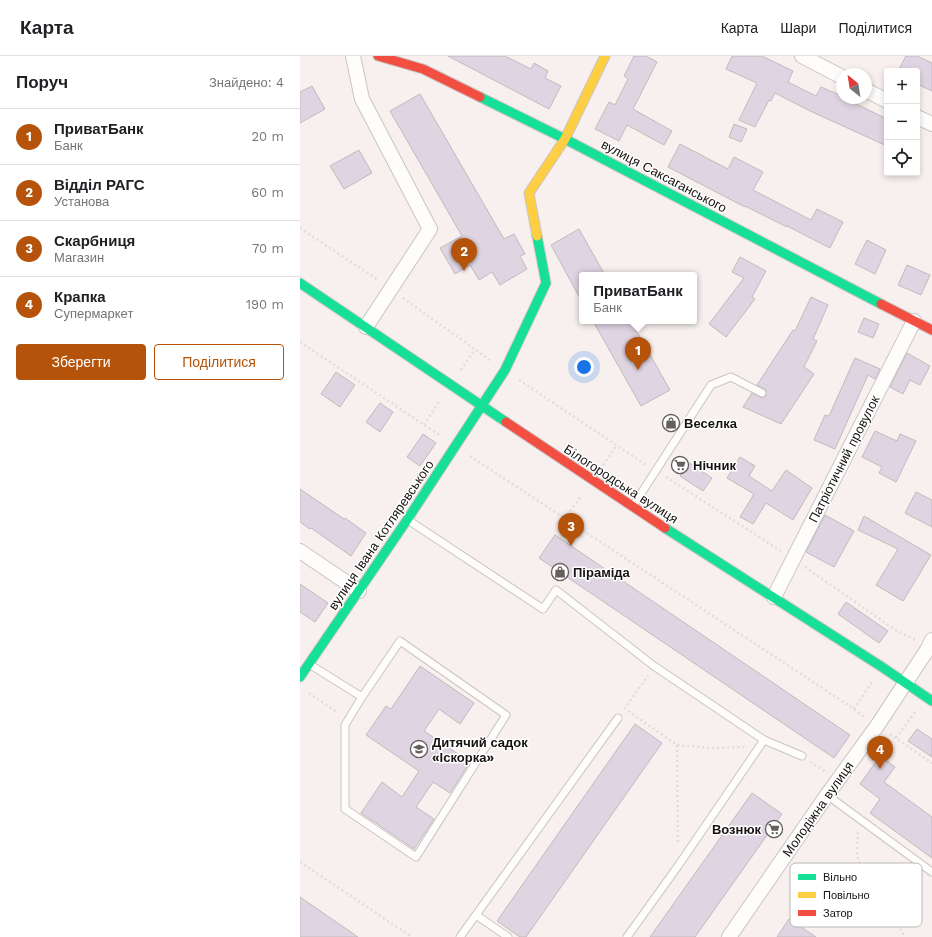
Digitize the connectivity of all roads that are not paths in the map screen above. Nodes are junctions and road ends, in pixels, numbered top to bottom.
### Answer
1 (353, 56) edge
2 (378, 56) edge
3 (605, 56) edge
4 (802, 56) edge
5 (836, 74) edge
6 (872, 93) edge
7 (884, 99) edge
8 (920, 118) edge
9 (932, 124) edge
10 (565, 139) junction
11 (300, 283) edge
12 (914, 321) junction
13 (366, 327) junction
14 (932, 330) edge
15 (762, 393) dead end
16 (482, 407) junction
17 (632, 507) junction
18 (407, 520) junction
19 (300, 551) edge
20 (358, 591) junction
21 (774, 598) junction
22 (929, 645) edge
23 (309, 664) junction
24 (300, 677) edge
25 (905, 683) junction
26 (362, 696) junction
27 (932, 701) edge
28 (618, 718) road end
29 (762, 743) junction
30 (802, 756) road end
31 (826, 795) junction
32 (920, 863) edge
33 (922, 865) edge
34 (932, 872) edge
35 (476, 915) junction
36 (460, 937) edge
37 (508, 937) edge
38 (627, 937) edge
39 (729, 937) edge

1 - 13 street
2 - 10 street, вулиця Саксаганського
3 - 10 street, вулиця Івана Котляревського
4 - 5 street
6 - 7 street
8 - 9 street
10 - 12 street, вулиця Саксаганського
10 - 16 street, вулиця Івана Котляревського
11 - 13 street, Білогородська вулиця
12 - 14 street, вулиця Саксаганського
12 - 21 street, Патріотичний провулок
13 - 16 street, Білогородська вулиця
15 - 17 lane
16 - 17 street, Білогородська вулиця
16 - 18 street, вулиця Івана Котляревського
17 - 21 street, Білогородська вулиця
18 - 20 street, вулиця Івана Котляревського
18 - 29 lane
19 - 20 street
20 - 23 street, вулиця Івана Котляревського
21 - 25 street, Білогородська вулиця
22 - 25 street, Молодіжна вулиця
23 - 24 street, вулиця Івана Котляревського
23 - 26 lane
25 - 27 street, Білогородська вулиця
25 - 31 street, Молодіжна вулиця
26 - 26 lane
28 - 35 lane
29 - 30 lane
29 - 38 lane
31 - 32 lane
31 - 39 street, Молодіжна вулиця
33 - 34 lane
35 - 36 lane
35 - 37 lane

